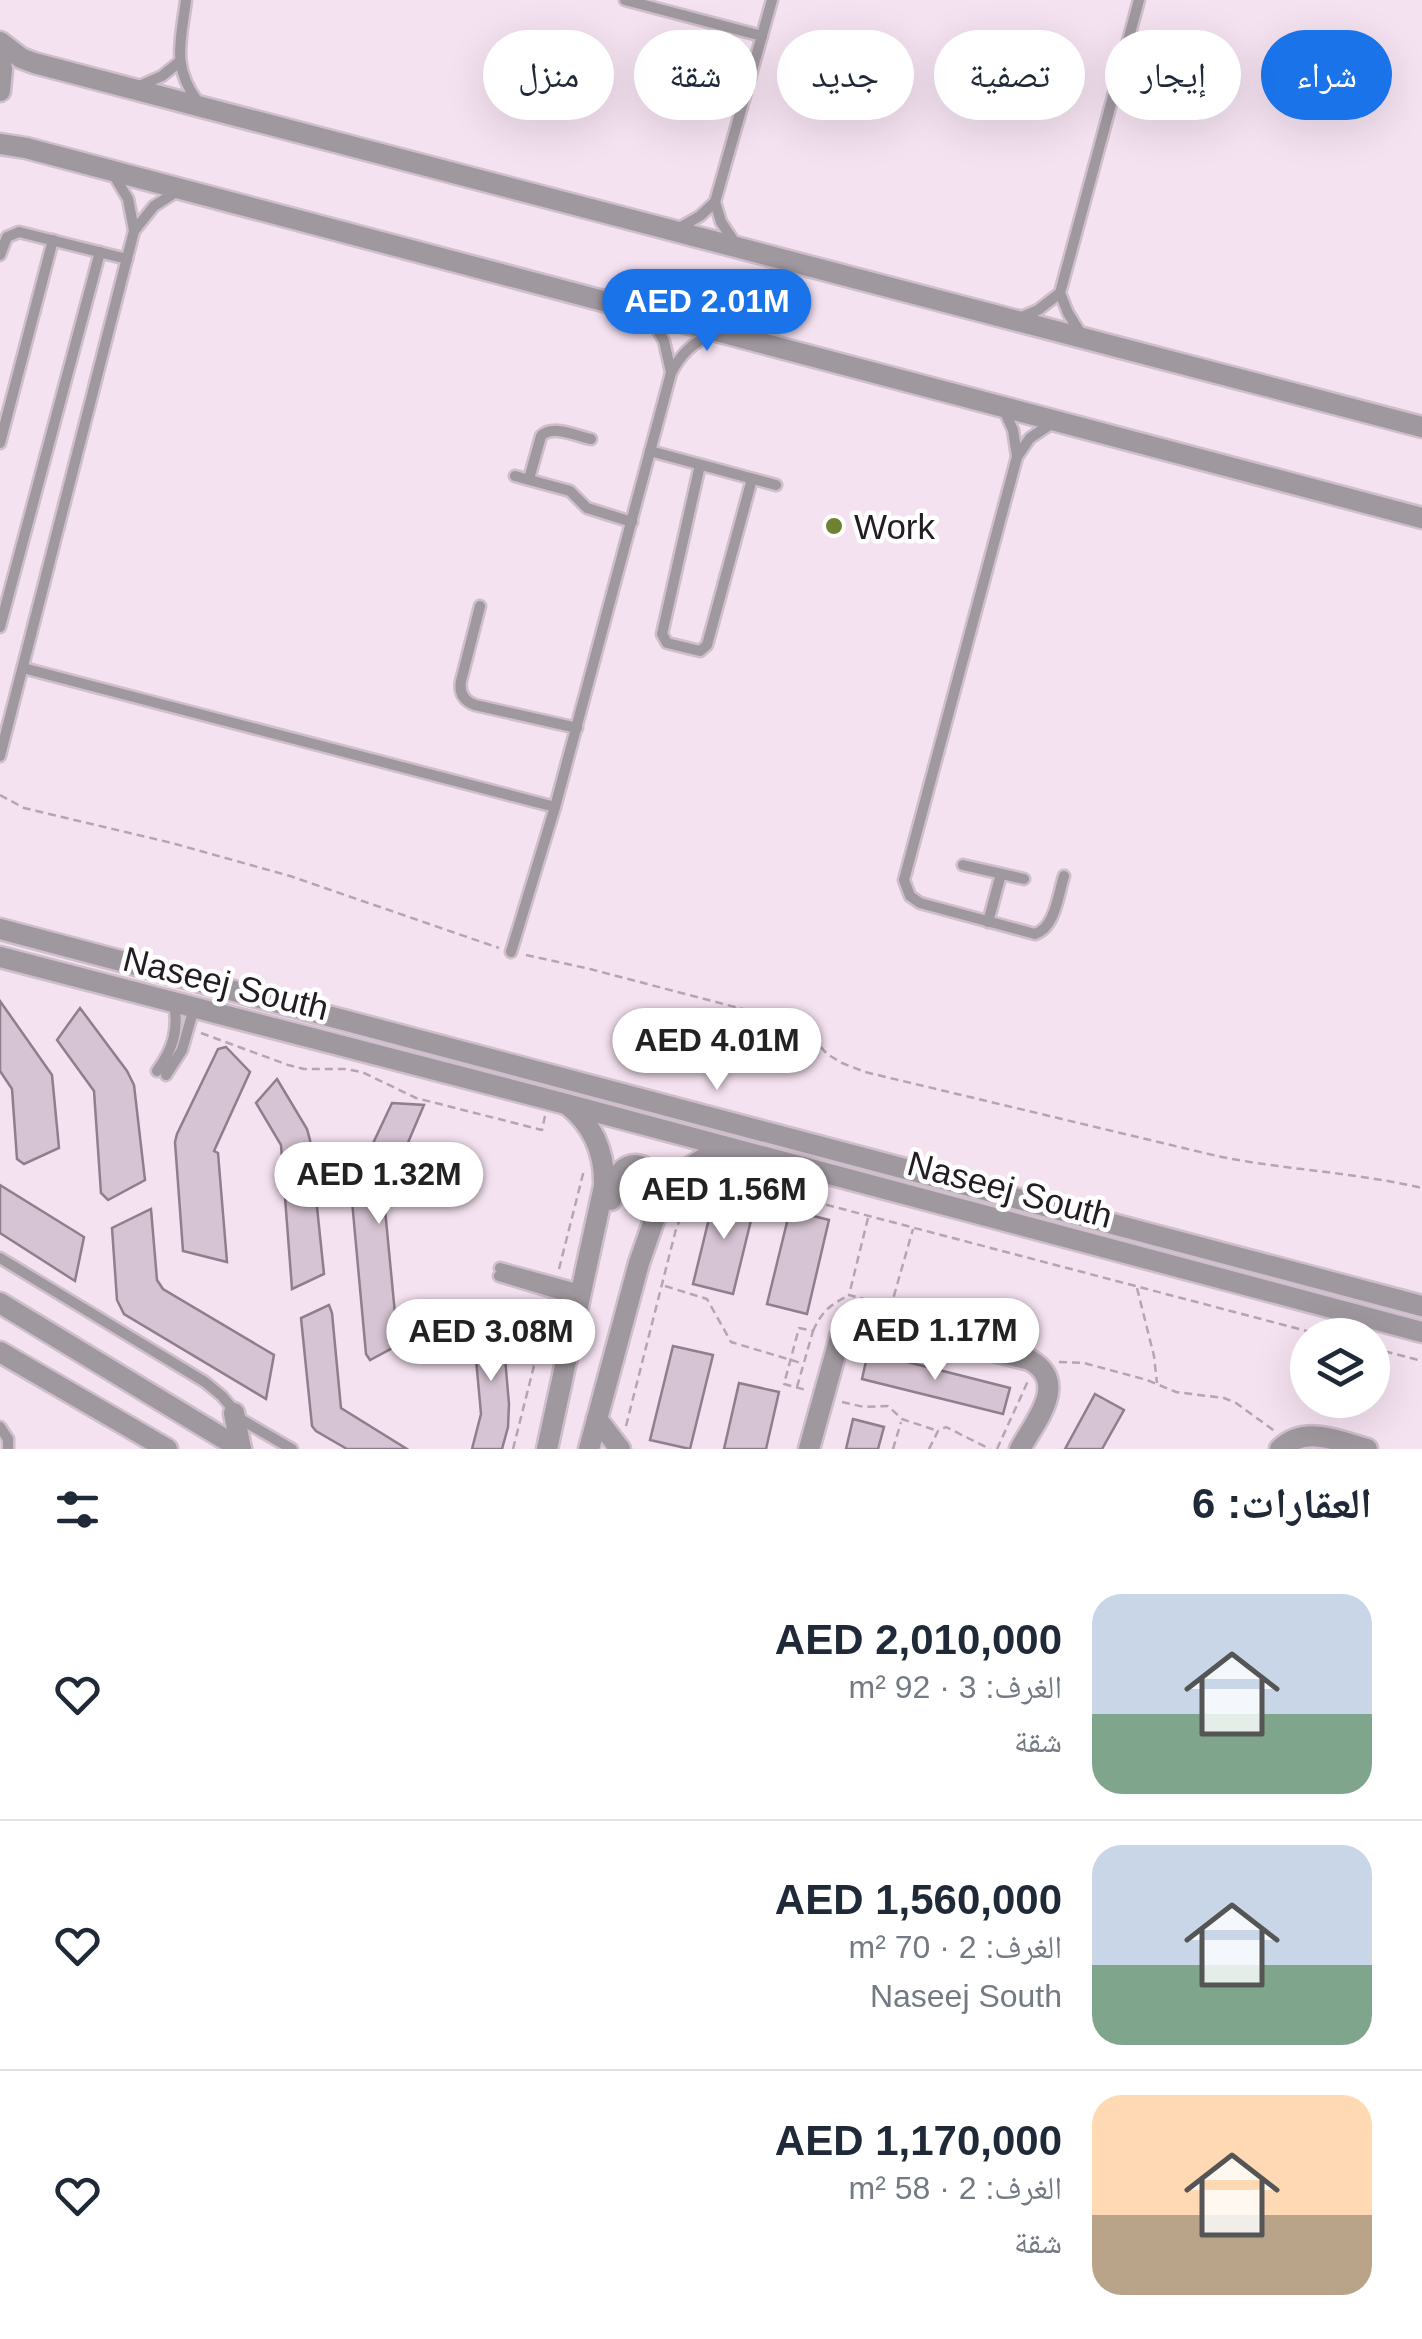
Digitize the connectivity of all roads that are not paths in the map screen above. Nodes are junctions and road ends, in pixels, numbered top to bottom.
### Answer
1 (186, 0) edge
2 (625, 0) edge
3 (772, 0) edge
4 (1139, 0) edge
5 (762, 36) junction
6 (0, 42) edge
7 (0, 58) edge
8 (178, 62) junction
9 (133, 88) junction
10 (0, 91) edge
11 (202, 107) junction
12 (0, 144) edge
13 (111, 170) junction
14 (182, 190) junction
15 (715, 202) junction
16 (674, 230) junction
17 (134, 231) junction
18 (54, 240) junction
19 (738, 248) junction
20 (100, 252) junction
21 (0, 255) edge
22 (127, 259) junction
23 (1060, 293) junction
24 (647, 313) junction
25 (1013, 320) junction
26 (720, 332) junction
27 (1085, 338) junction
28 (671, 372) junction
29 (1002, 406) junction
30 (1059, 420) junction
31 (1422, 427) edge
32 (591, 440) dead end
33 (0, 443) edge
34 (650, 451) junction
35 (1017, 457) junction
36 (700, 465) junction
37 (515, 476) dead end
38 (752, 479) junction
39 (529, 480) junction
40 (776, 485) dead end
41 (1422, 518) edge
42 (632, 522) junction
43 (480, 606) dead end
44 (0, 628) edge
45 (23, 668) junction
46 (576, 728) junction
47 (0, 756) edge
48 (555, 807) junction
49 (963, 865) dead end
50 (1002, 874) junction
51 (1064, 876) dead end
52 (1024, 879) dead end
53 (988, 922) junction
54 (0, 929) edge
55 (511, 952) road end
56 (0, 958) edge
57 (186, 1013) junction
58 (566, 1104) junction
59 (723, 1146) junction
60 (647, 1240) junction
61 (591, 1246) junction
62 (0, 1258) edge
63 (500, 1272) dead end
64 (581, 1295) junction
65 (0, 1303) edge
66 (1422, 1306) edge
67 (1422, 1332) edge
68 (0, 1352) edge
69 (234, 1413) junction
70 (597, 1419) junction
71 (0, 1427) edge
72 (623, 1441) edge
73 (1284, 1445) edge
74 (8, 1449) edge
75 (167, 1449) edge
76 (241, 1449) edge
77 (292, 1449) edge
78 (547, 1449) edge
79 (589, 1449) edge
80 (809, 1449) edge
81 (1020, 1449) edge
82 (1368, 1449) edge

1 - 8 lane
2 - 5 lane
3 - 5 lane
4 - 23 lane
5 - 15 lane
6 - 9 street
7 - 10 street
8 - 9 lane
8 - 11 lane
9 - 11 street
11 - 16 street
12 - 13 street
13 - 14 street
13 - 17 lane
14 - 17 lane
14 - 24 street
15 - 16 lane
15 - 19 lane
16 - 19 street
17 - 22 lane
18 - 20 lane
18 - 21 lane
18 - 33 lane
19 - 25 street
20 - 22 lane
20 - 44 lane
22 - 45 lane
23 - 25 lane
23 - 27 lane
24 - 26 street
24 - 28 lane
25 - 27 street
26 - 28 lane
26 - 29 street
27 - 31 street
28 - 34 lane
29 - 30 street
29 - 35 lane
30 - 35 lane
30 - 41 street
32 - 39 lane
34 - 36 lane
34 - 42 lane
35 - 53 lane
36 - 38 lane
36 - 38 lane
37 - 39 lane
38 - 40 lane
39 - 42 lane
42 - 46 lane
43 - 46 lane
45 - 47 lane
45 - 48 lane
46 - 48 lane
48 - 55 lane
49 - 50 lane
50 - 52 lane
50 - 53 lane
51 - 53 lane
54 - 66 street
56 - 57 street, Naseej South
57 - 57 lane
57 - 58 street, Naseej South
58 - 59 street, Naseej South
58 - 61 street
59 - 60 street
59 - 67 street, Naseej South
60 - 61 street
60 - 70 street
61 - 64 street
62 - 69 lane
63 - 64 lane
64 - 78 street
65 - 76 street
68 - 75 street
69 - 76 street
69 - 77 lane
70 - 72 street
70 - 79 street
71 - 74 lane
73 - 82 street
80 - 81 street

